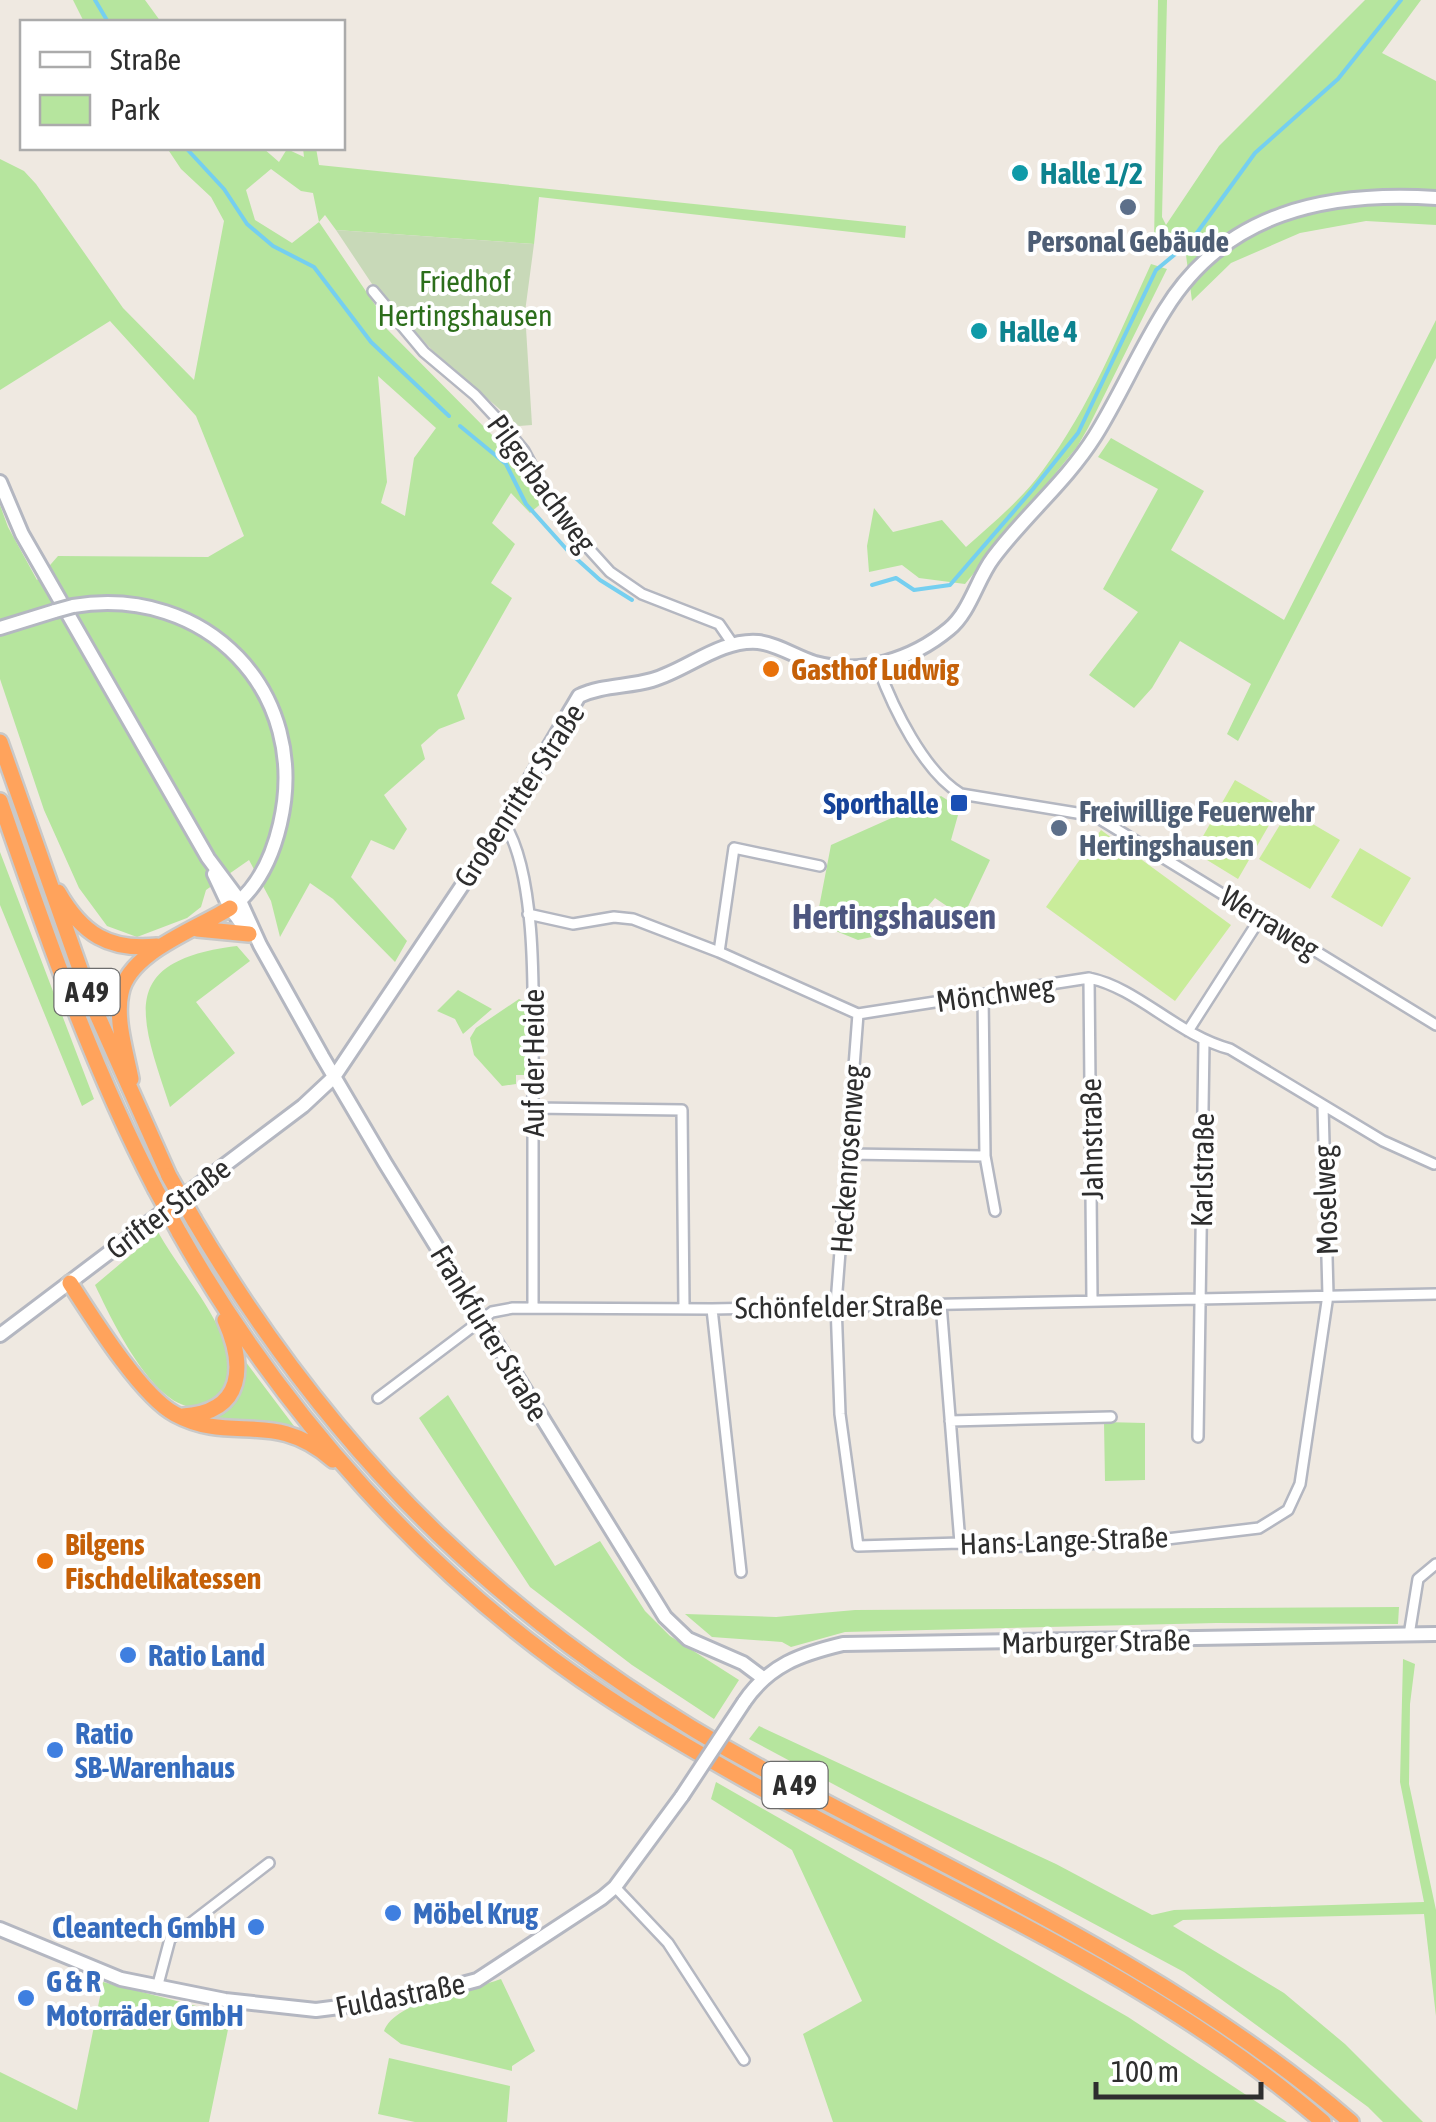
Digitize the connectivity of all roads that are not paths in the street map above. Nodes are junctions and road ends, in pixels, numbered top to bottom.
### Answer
1 (1436, 198) edge
2 (373, 292) dead end
3 (0, 482) edge
4 (0, 628) edge
5 (732, 643) junction
6 (878, 667) junction
7 (0, 742) edge
8 (0, 801) edge
9 (504, 822) junction
10 (820, 866) dead end
11 (44, 868) junction
12 (235, 904) junction
13 (528, 914) junction
14 (1261, 917) junction
15 (197, 929) junction
16 (255, 939) junction
17 (162, 946) junction
18 (719, 952) junction
19 (1089, 978) junction
20 (983, 994) junction
21 (858, 1014) junction
22 (1436, 1024) edge
23 (1188, 1031) junction
24 (1204, 1042) junction
25 (334, 1077) junction
26 (1323, 1106) junction
27 (533, 1108) junction
28 (138, 1112) junction
29 (848, 1154) junction
30 (985, 1156) junction
31 (1434, 1164) edge
32 (995, 1212) dead end
33 (70, 1283) junction
34 (211, 1289) junction
35 (1436, 1294) edge
36 (1328, 1295) junction
37 (1199, 1298) junction
38 (1092, 1300) junction
39 (836, 1304) junction
40 (941, 1304) junction
41 (533, 1307) junction
42 (684, 1307) junction
43 (712, 1309) junction
44 (483, 1319) junction
45 (0, 1335) edge
46 (378, 1398) dead end
47 (179, 1416) junction
48 (1111, 1417) dead end
49 (950, 1421) junction
50 (1198, 1437) dead end
51 (369, 1492) junction
52 (960, 1544) junction
53 (1436, 1564) edge
54 (740, 1572) dead end
55 (1409, 1634) junction
56 (1436, 1634) edge
57 (763, 1678) junction
58 (268, 1863) dead end
59 (616, 1887) junction
60 (0, 1928) edge
61 (157, 1988) junction
62 (744, 2060) dead end
63 (1323, 2122) edge
64 (1351, 2122) edge

1 - 6 street
2 - 5 street, Pilgerbachweg
3 - 12 street, Frankfurter Straße
4 - 12 street, bridge
5 - 6 street
5 - 9 street, Großenritter Straße
6 - 14 street, Werraweg
7 - 11 highway, A 49
8 - 34 highway, A 49, bridge
9 - 13 street, Auf der Heide
9 - 25 street, Großenritter Straße
10 - 18 street
11 - 17 highway
11 - 28 highway, A 49
12 - 15 highway
12 - 16 street, Frankfurter Straße
13 - 18 street
13 - 27 street, Auf der Heide
14 - 22 street, Werraweg
14 - 23 street
15 - 16 highway
15 - 17 highway
16 - 25 street, Frankfurter Straße
17 - 28 highway
18 - 21 street
19 - 20 street, Mönchweg
19 - 23 street, Mönchweg
19 - 38 street, Jahnstraße
20 - 21 street, Mönchweg
20 - 30 street
21 - 29 street, Heckenrosenweg
23 - 24 street, Mönchweg
24 - 26 street, Mönchweg
24 - 37 street, Karlstraße
25 - 33 street, Grifter Straße
25 - 44 street, Frankfurter Straße
26 - 31 street, Mönchweg
26 - 36 street, Moselweg
27 - 41 street, Auf der Heide
27 - 42 street
28 - 64 highway, A 49, bridge
29 - 30 street
29 - 39 street, Heckenrosenweg
30 - 32 street
33 - 45 street, Grifter Straße
33 - 47 highway
34 - 47 highway
34 - 51 highway, A 49
35 - 36 street, Schönfelder Straße
36 - 37 street, Schönfelder Straße
36 - 52 street, Hans-Lange-Straße
37 - 38 street, Schönfelder Straße
37 - 50 street
38 - 40 street, Schönfelder Straße
39 - 40 street, Schönfelder Straße
39 - 43 street, Schönfelder Straße
39 - 52 street, Hans-Lange-Straße
40 - 49 street
41 - 42 street, Schönfelder Straße
41 - 44 street, Schönfelder Straße
42 - 43 street, Schönfelder Straße
43 - 54 street
44 - 46 street
44 - 57 street, Frankfurter Straße
47 - 51 highway
48 - 49 street
49 - 52 street
51 - 63 highway, A 49
53 - 55 street
55 - 56 street, Marburger Straße
55 - 57 street, Marburger Straße
57 - 59 street, Fuldastraße, bridge
58 - 61 street
59 - 61 street, Fuldastraße
59 - 62 street
60 - 61 street, Fuldastraße

